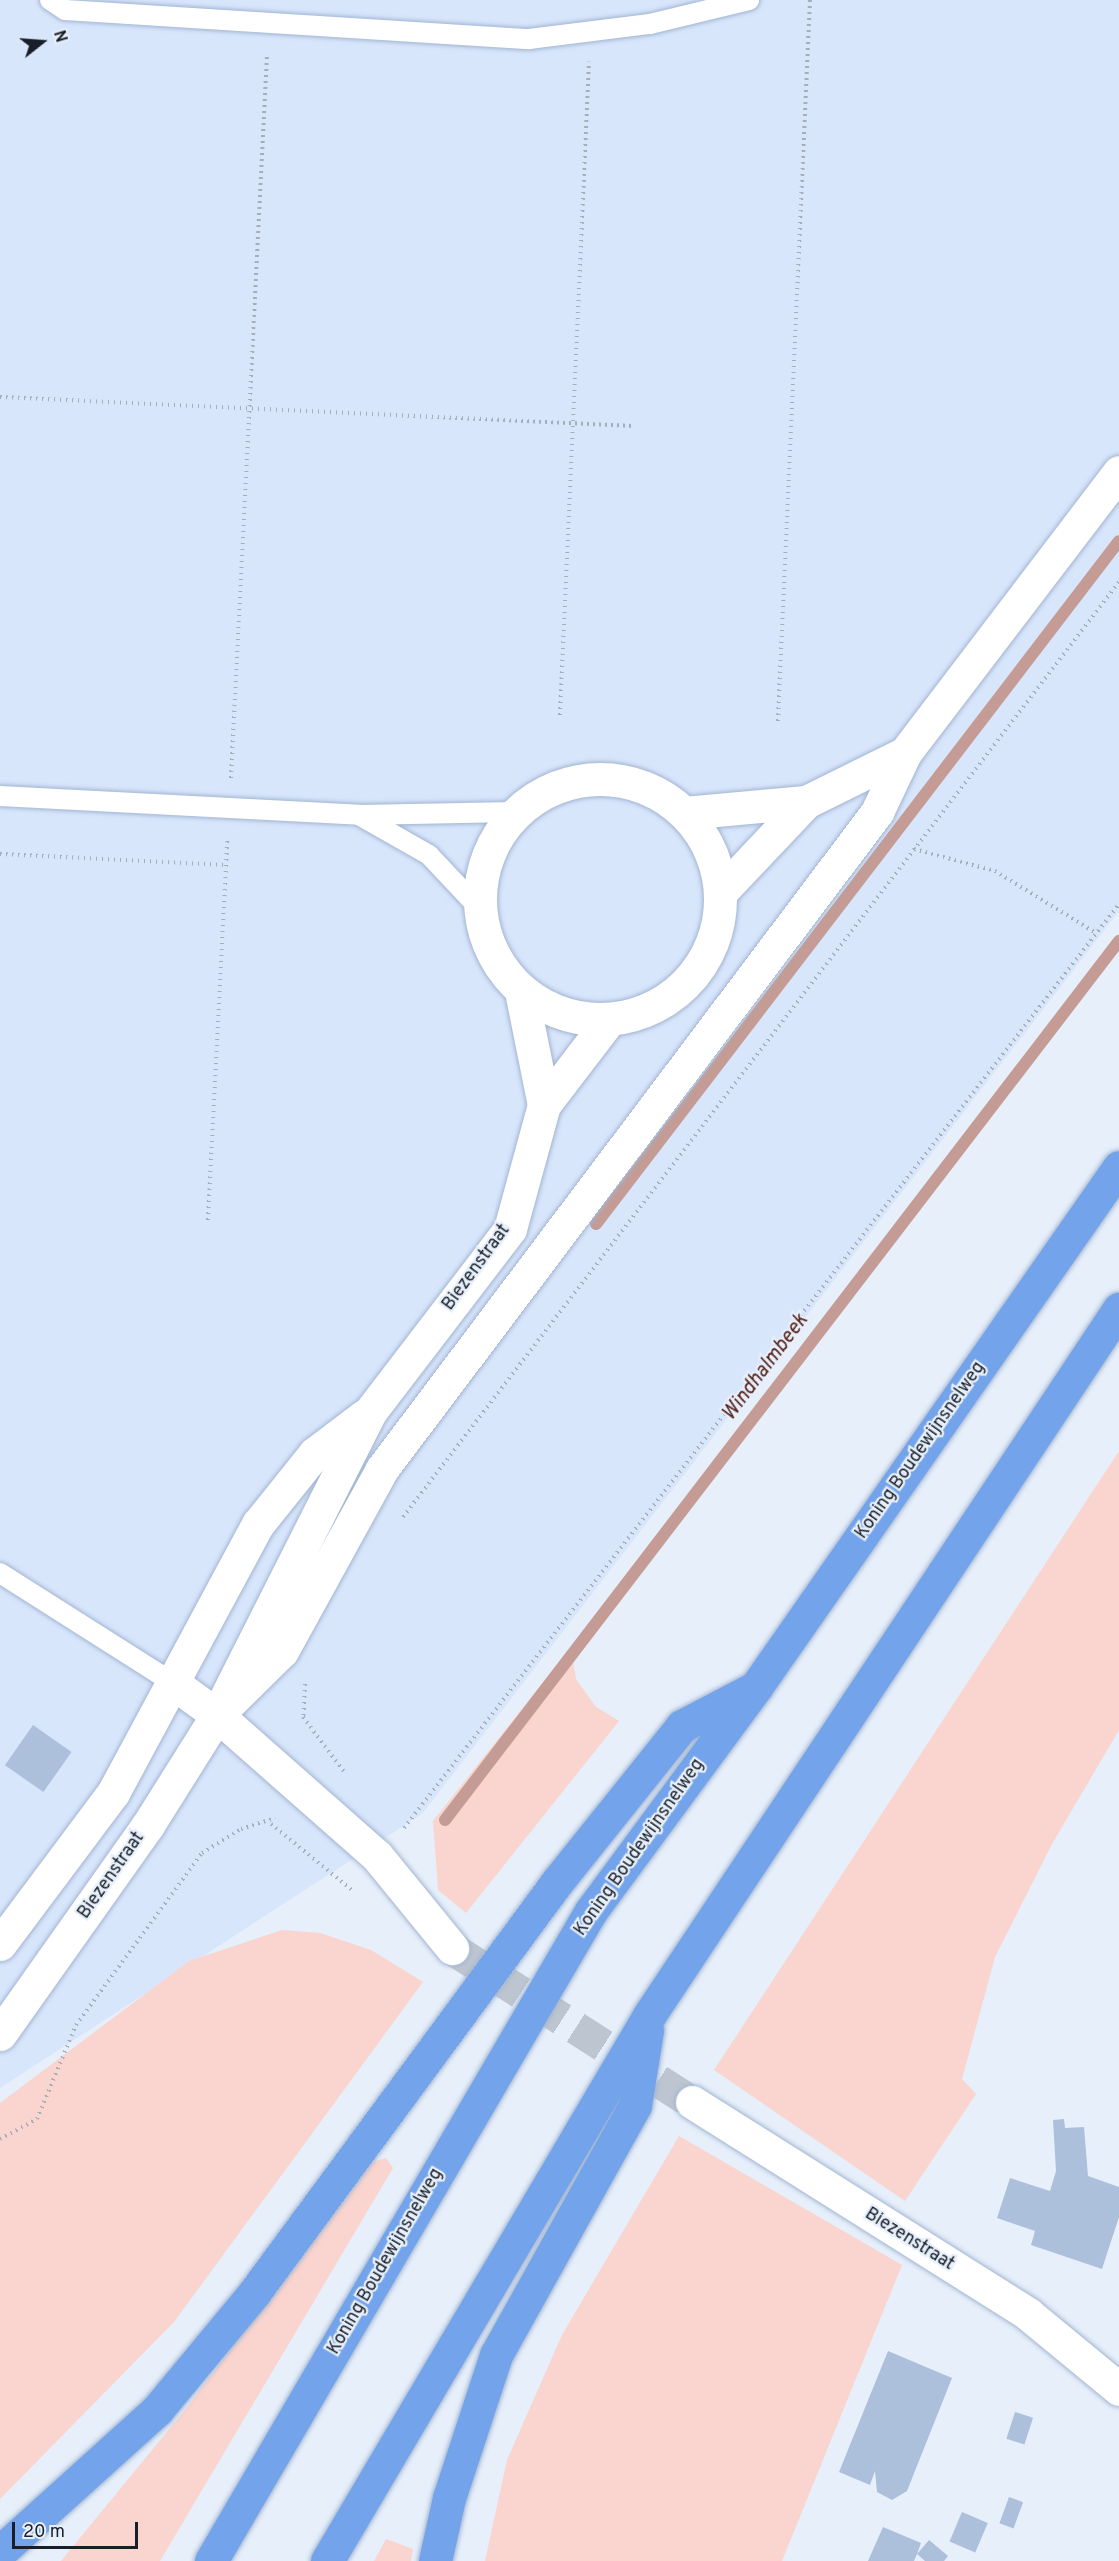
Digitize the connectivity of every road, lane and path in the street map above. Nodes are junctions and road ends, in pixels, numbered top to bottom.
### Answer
1 (50, 0) edge
2 (749, 0) edge
3 (810, 0) edge
4 (268, 24) junction
5 (590, 33) junction
6 (0, 397) edge
7 (249, 410) junction
8 (573, 424) junction
9 (633, 426) dead end
10 (1119, 472) edge
11 (1119, 582) edge
12 (560, 715) dead end
13 (778, 721) dead end
14 (905, 753) junction
15 (0, 796) edge
16 (806, 802) junction
17 (229, 806) junction
18 (517, 812) junction
19 (684, 813) junction
20 (359, 815) junction
21 (914, 849) junction
22 (0, 854) edge
23 (226, 865) junction
24 (721, 892) junction
25 (1119, 904) edge
26 (479, 909) junction
27 (1096, 933) junction
28 (521, 990) junction
29 (609, 1020) junction
30 (544, 1105) junction
31 (1119, 1167) edge
32 (208, 1220) dead end
33 (1119, 1309) edge
34 (370, 1412) junction
35 (395, 1527) dead end
36 (0, 1573) edge
37 (309, 1675) dead end
38 (173, 1683) junction
39 (756, 1687) junction
40 (218, 1715) junction
41 (329, 1754) dead end
42 (271, 1824) dead end
43 (377, 1856) junction
44 (0, 1944) edge
45 (452, 1948) tunnel mouth
46 (650, 2014) junction
47 (0, 2034) edge
48 (692, 2102) tunnel mouth
49 (0, 2139) edge
50 (1119, 2389) edge
51 (32, 2526) junction
52 (0, 2552) edge
53 (14, 2561) edge
54 (211, 2561) edge
55 (327, 2561) edge
56 (435, 2561) edge

1 - 4 lane
2 - 5 lane
3 - 13 path
4 - 5 lane
4 - 7 path
5 - 8 path
6 - 7 path
7 - 8 path
7 - 17 path
8 - 9 path
8 - 12 path
10 - 14 street
11 - 21 path
14 - 16 street
14 - 40 street
15 - 17 lane
16 - 19 street
16 - 24 street
17 - 20 lane
17 - 23 path
18 - 19 street
18 - 20 lane
18 - 26 street
19 - 24 street
20 - 26 lane
21 - 27 path
21 - 35 path
22 - 23 path
23 - 32 path
24 - 29 street
25 - 27 path
26 - 28 street
27 - 43 path
28 - 29 street
28 - 30 street, Biezenstraat
29 - 30 street, Biezenstraat
30 - 34 street, Biezenstraat
31 - 39 highway, Koning Boudewijnsnelweg
33 - 46 highway
34 - 38 street, Biezenstraat
34 - 40 street, Biezenstraat
36 - 38 lane
37 - 41 path
38 - 40 street
38 - 44 street, Biezenstraat
39 - 51 highway
39 - 54 highway, Koning Boudewijnsnelweg
40 - 43 street
40 - 47 street, Biezenstraat
42 - 49 path
43 - 45 street
46 - 55 highway
46 - 56 highway
48 - 50 street, Biezenstraat
51 - 52 highway
51 - 53 lane

